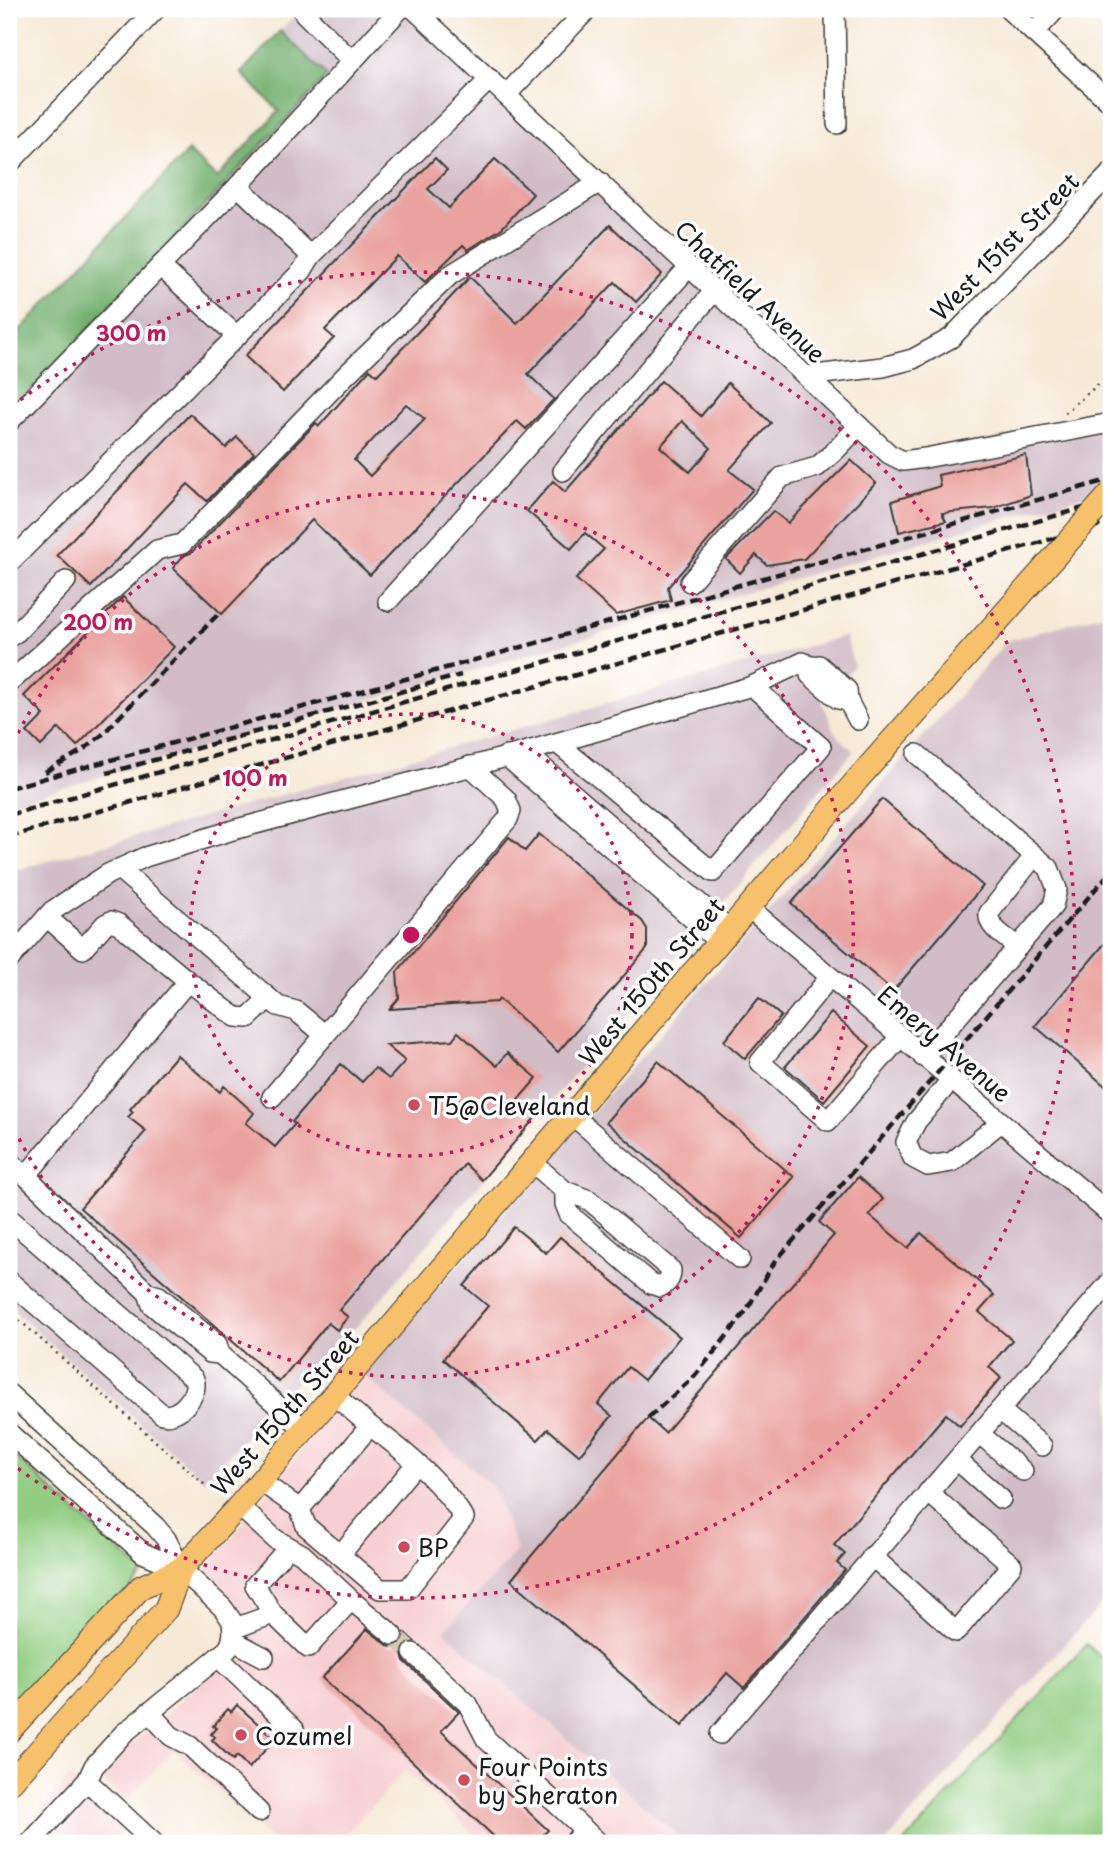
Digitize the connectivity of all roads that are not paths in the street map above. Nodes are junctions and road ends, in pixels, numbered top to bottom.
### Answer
1 (156, 9) edge
2 (400, 9) edge
3 (414, 9) edge
4 (588, 9) edge
5 (835, 9) edge
6 (1008, 9) edge
7 (1056, 9) edge
8 (304, 13) dead end
9 (1034, 33) junction
10 (352, 61) junction
11 (490, 79) junction
12 (506, 94) junction
13 (1111, 103) edge
14 (837, 124) dead end
15 (9, 164) edge
16 (1111, 173) edge
17 (600, 182) junction
18 (238, 186) junction
19 (311, 256) junction
20 (160, 266) junction
21 (690, 267) junction
22 (715, 290) junction
23 (237, 336) junction
24 (806, 376) junction
25 (9, 422) edge
26 (1111, 423) edge
27 (859, 426) junction
28 (563, 471) dead end
29 (1111, 493) edge
30 (9, 561) edge
31 (66, 582) dead end
32 (690, 582) dead end
33 (388, 601) dead end
34 (9, 636) edge
35 (9, 683) edge
36 (752, 686) junction
37 (858, 720) dead end
38 (557, 743) junction
39 (515, 754) junction
40 (917, 754) dead end
41 (470, 766) junction
42 (1028, 864) dead end
43 (119, 869) junction
44 (748, 907) junction
45 (47, 917) junction
46 (724, 936) junction
47 (1018, 947) junction
48 (9, 960) edge
49 (830, 977) junction
50 (188, 981) junction
51 (269, 998) junction
52 (325, 1035) junction
53 (900, 1037) junction
54 (923, 1057) junction
55 (951, 1080) junction
56 (272, 1097) dead end
57 (572, 1115) junction
58 (1000, 1122) junction
59 (9, 1161) edge
60 (533, 1162) junction
61 (26, 1176) junction
62 (565, 1191) junction
63 (1111, 1215) edge
64 (9, 1218) edge
65 (740, 1259) dead end
66 (9, 1281) edge
67 (1111, 1281) edge
68 (9, 1394) edge
69 (334, 1395) junction
70 (1000, 1410) junction
71 (370, 1426) junction
72 (304, 1429) junction
73 (9, 1433) edge
74 (980, 1434) junction
75 (1042, 1446) dead end
76 (957, 1460) junction
77 (416, 1464) junction
78 (1023, 1471) dead end
79 (260, 1481) junction
80 (928, 1492) junction
81 (1001, 1499) dead end
82 (239, 1506) junction
83 (300, 1509) junction
84 (289, 1547) junction
85 (340, 1555) junction
86 (872, 1556) junction
87 (181, 1569) junction
88 (351, 1600) junction
89 (272, 1614) junction
90 (393, 1634) tunnel mouth
91 (233, 1635) junction
92 (413, 1653) tunnel mouth
93 (218, 1657) junction
94 (264, 1657) dead end
95 (149, 1712) junction
96 (294, 1729) dead end
97 (9, 1731) edge
98 (720, 1734) dead end
99 (88, 1781) junction
100 (9, 1784) edge
101 (259, 1812) dead end
102 (586, 1839) edge
103 (30, 1843) edge
104 (154, 1843) edge

1 - 15 street
2 - 10 street
3 - 11 street, Chatfield Avenue
4 - 12 street
5 - 14 street
6 - 9 street
7 - 9 street
8 - 10 street
9 - 13 street
10 - 18 street
11 - 12 street, Chatfield Avenue
11 - 19 street
12 - 17 street, Chatfield Avenue
16 - 24 street, West 151st Street
17 - 21 street, Chatfield Avenue
17 - 35 street
18 - 19 street
18 - 20 street
19 - 23 street
20 - 23 street
20 - 25 street
21 - 22 street, Chatfield Avenue
21 - 33 street
22 - 24 street, Chatfield Avenue
22 - 28 street
23 - 30 street
24 - 27 street, Chatfield Avenue
26 - 27 street, Chatfield Avenue
27 - 32 street
29 - 44 main road, West 150th Street, bridge
31 - 34 street
36 - 37 street
36 - 38 street
36 - 38 street
38 - 39 street
39 - 41 street
39 - 46 street
40 - 47 street
41 - 43 street
41 - 52 street
42 - 47 street
43 - 45 street
43 - 51 street
44 - 46 main road, West 150th Street
44 - 49 street, Emery Avenue
45 - 48 street
45 - 50 street
46 - 57 main road, West 150th Street
47 - 54 street
49 - 53 street, Emery Avenue
49 - 53 street
50 - 51 street
50 - 61 street
51 - 52 street
52 - 56 street
53 - 54 street, Emery Avenue
54 - 55 street, Emery Avenue
55 - 58 street, Emery Avenue
55 - 58 street
57 - 60 main road, West 150th Street
57 - 65 street
58 - 63 street, Emery Avenue
59 - 61 street
60 - 62 street
60 - 69 main road, West 150th Street
61 - 72 street
62 - 62 street
64 - 66 street
67 - 70 street
68 - 87 street
69 - 71 street
69 - 72 main road, West 150th Street
70 - 74 street
70 - 75 street
71 - 77 street
71 - 83 street
72 - 79 main road, West 150th Street
73 - 87 street
74 - 76 street
74 - 78 street
76 - 80 street
76 - 81 street
77 - 85 street
77 - 85 street
79 - 82 main road, West 150th Street
79 - 83 street
80 - 86 street
80 - 86 street
82 - 84 street
82 - 87 main road, West 150th Street
83 - 85 street
84 - 88 street
84 - 89 street
86 - 98 street
87 - 91 street
87 - 97 main road, West 150th Street
87 - 100 main road, West 150th Street
88 - 89 street
88 - 90 street
89 - 91 street
91 - 93 street
91 - 94 street
92 - 102 street
93 - 95 street
93 - 96 street
95 - 99 street
95 - 101 street
99 - 103 street
99 - 104 street

